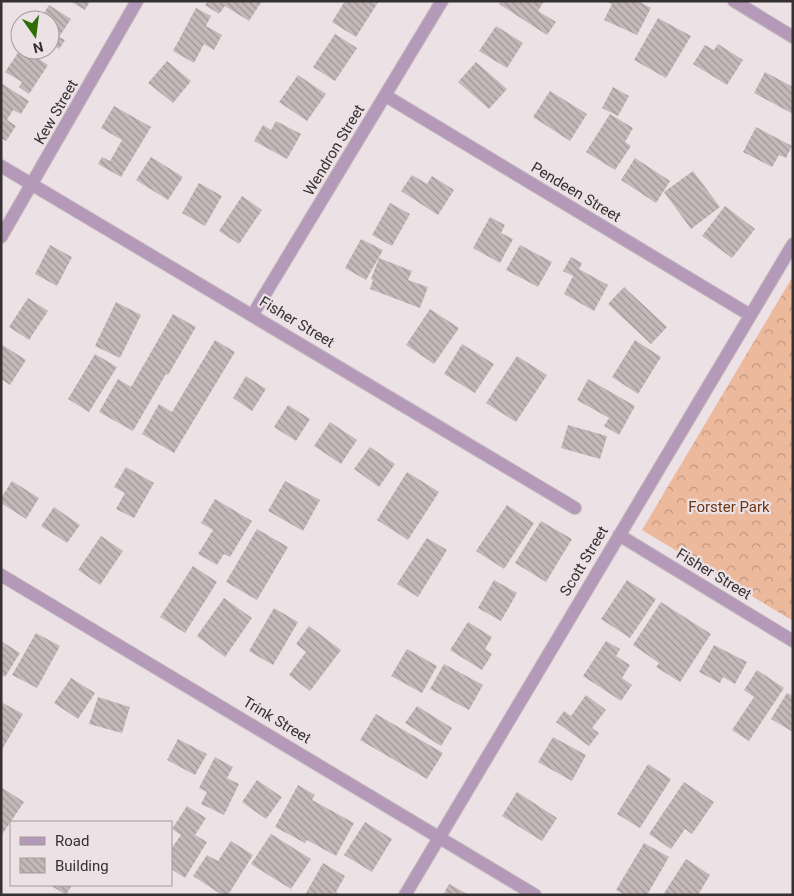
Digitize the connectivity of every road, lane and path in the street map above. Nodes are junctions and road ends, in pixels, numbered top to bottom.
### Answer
1 (137, 1) edge
2 (442, 1) edge
3 (734, 1) edge
4 (793, 37) edge
5 (386, 96) junction
6 (1, 166) edge
7 (33, 184) junction
8 (1, 237) edge
9 (793, 244) edge
10 (253, 314) junction
11 (750, 315) junction
12 (575, 508) dead end
13 (618, 535) junction
14 (1, 575) edge
15 (793, 641) edge
16 (440, 837) junction
17 (404, 895) edge
18 (535, 895) edge

1 - 7 street, Kew Street
2 - 5 street, Wendron Street
3 - 4 street
5 - 10 street, Wendron Street
5 - 11 street, Pendeen Street
6 - 7 street, Fisher Street
7 - 8 street, Kew Street
7 - 10 street, Fisher Street
9 - 11 street, Scott Street
10 - 12 street, Fisher Street
11 - 13 street, Scott Street
13 - 15 street, Fisher Street
13 - 16 street, Scott Street
14 - 16 street, Trink Street
16 - 17 street, Scott Street
16 - 18 street, Trink Street

